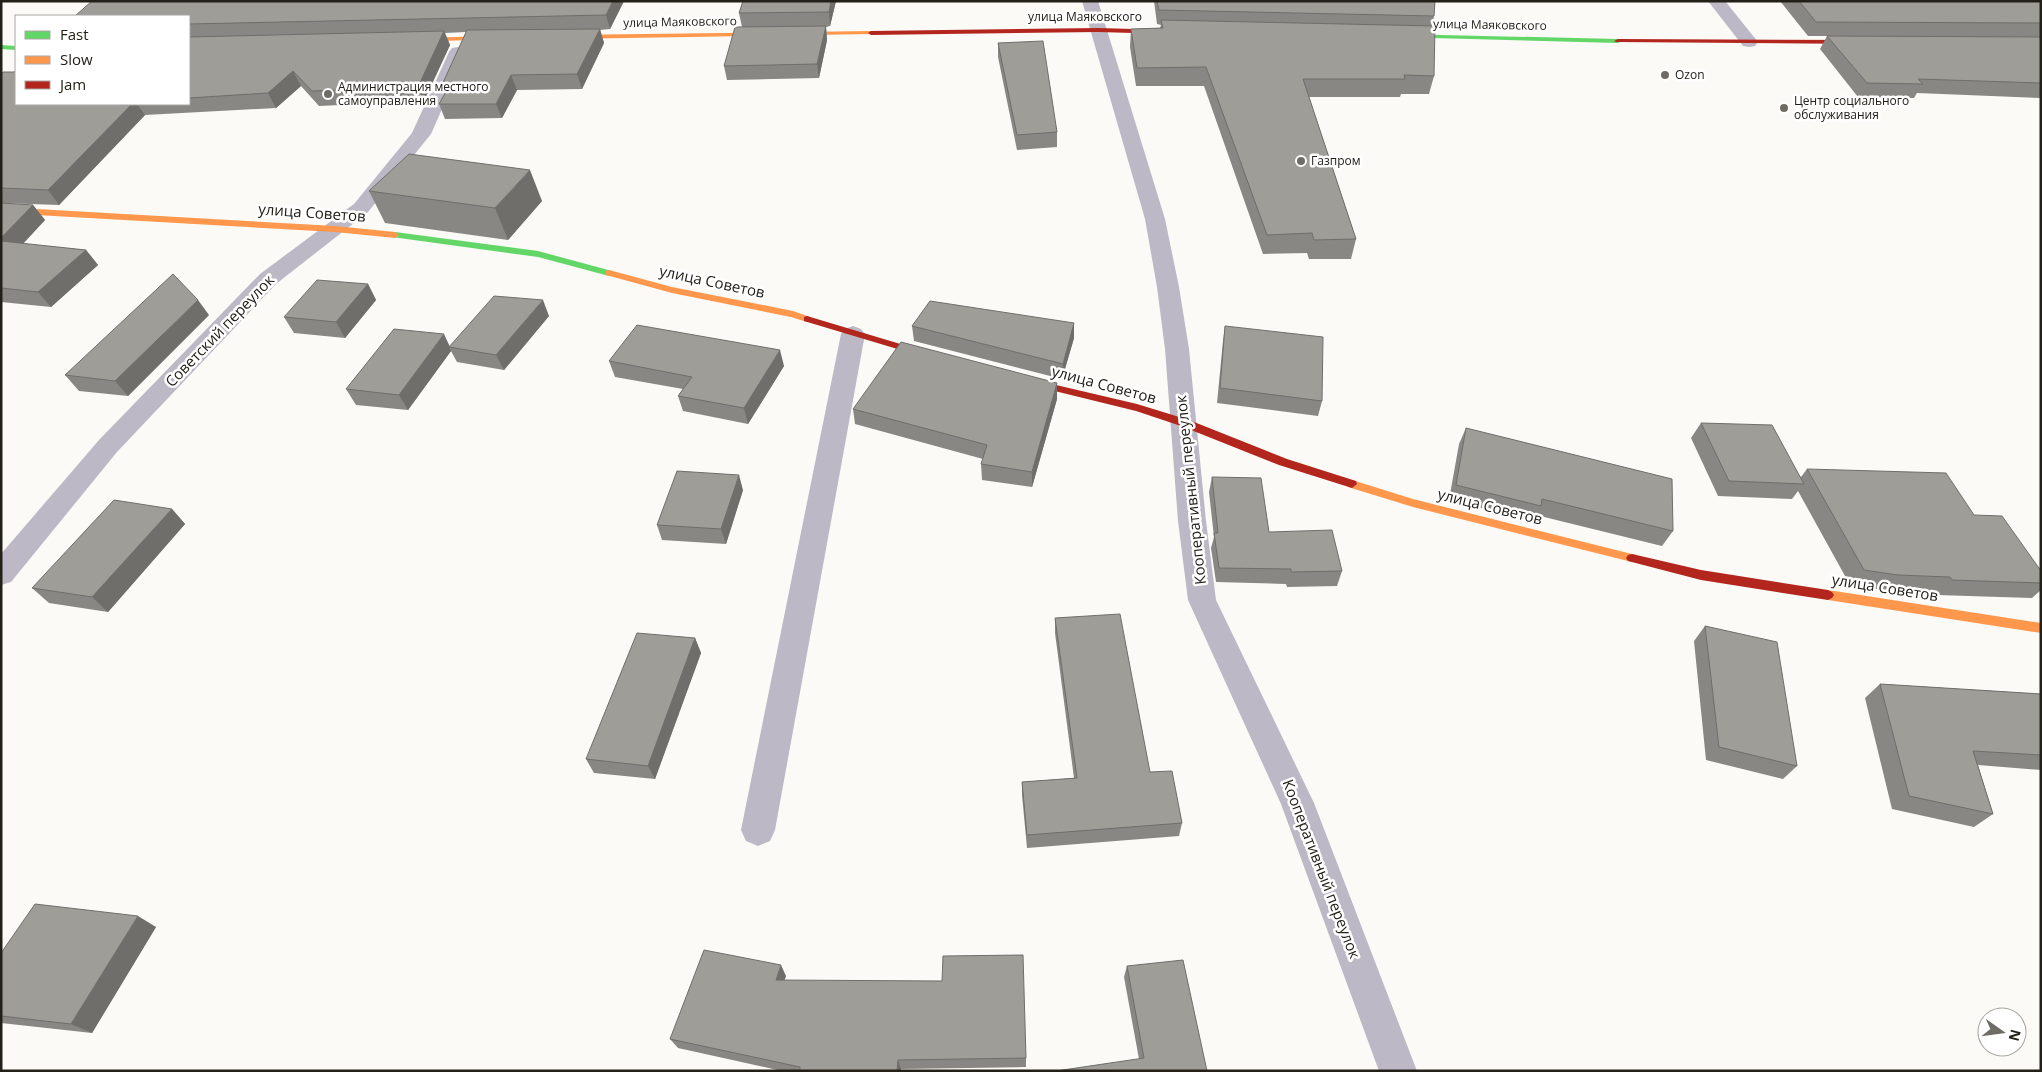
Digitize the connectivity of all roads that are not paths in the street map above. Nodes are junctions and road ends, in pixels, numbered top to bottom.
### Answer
1 (1090, 1) edge
2 (1716, 1) edge
3 (1098, 30) junction
4 (1177, 32) edge
5 (1386, 36) edge
6 (553, 37) edge
7 (464, 38) junction
8 (513, 38) edge
9 (395, 40) edge
10 (1749, 42) junction
11 (1876, 42) edge
12 (1, 47) edge
13 (15, 48) edge
14 (1, 210) edge
15 (335, 229) junction
16 (853, 334) junction
17 (950, 361) edge
18 (1006, 376) edge
19 (1184, 423) junction
20 (1, 574) edge
21 (2041, 628) edge
22 (758, 830) dead end
23 (1398, 1071) edge

1 - 3 street, Кооперативный переулок
2 - 10 street
3 - 4 street, улица Маяковского
3 - 6 street, улица Маяковского
3 - 19 street, Кооперативный переулок
5 - 10 street, улица Маяковского
7 - 8 street
7 - 9 street
7 - 15 street, Советский переулок
10 - 11 street, улица Маяковского
12 - 13 street
14 - 15 street, улица Советов
15 - 16 street, улица Советов
15 - 20 street, Советский переулок
16 - 17 street, улица Советов
16 - 22 street
18 - 19 street, улица Советов
19 - 21 street, улица Советов
19 - 23 street, Кооперативный переулок

